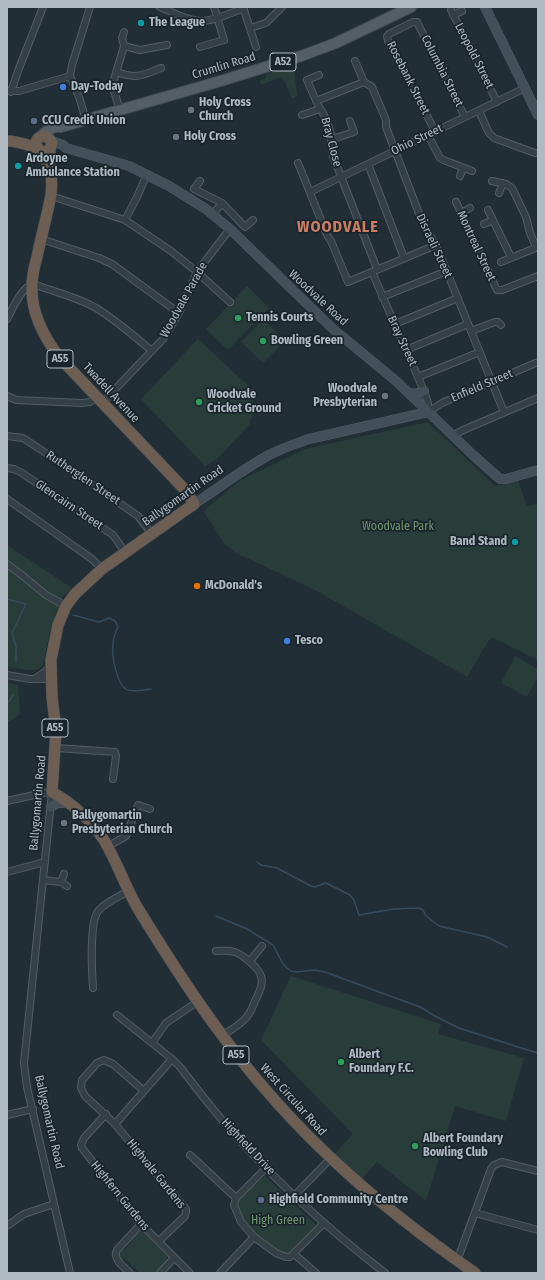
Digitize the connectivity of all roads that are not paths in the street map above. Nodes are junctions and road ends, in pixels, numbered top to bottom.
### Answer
1 (43, 7) edge
2 (90, 7) edge
3 (161, 7) edge
4 (214, 7) edge
5 (282, 7) edge
6 (411, 7) edge
7 (486, 7) edge
8 (244, 8) edge
9 (462, 11) dead end
10 (218, 18) junction
11 (419, 25) joint
12 (250, 28) junction
13 (124, 32) dead end
14 (123, 45) junction
15 (200, 47) dead end
16 (256, 47) dead end
17 (163, 54) dead end
18 (355, 61) dead end
19 (161, 68) dead end
20 (116, 72) junction
21 (320, 75) dead end
22 (70, 76) junction
23 (364, 82) junction
24 (525, 88) junction
25 (9, 91) edge
26 (316, 101) junction
27 (496, 102) junction
28 (387, 104) dead end
29 (380, 107) junction
30 (320, 108) junction
31 (120, 110) junction
32 (479, 110) junction
33 (302, 115) dead end
34 (538, 115) edge
35 (466, 117) junction
36 (86, 120) junction
37 (350, 122) dead end
38 (435, 131) junction
39 (428, 135) junction
40 (331, 139) junction
41 (11, 141) edge
42 (45, 145) junction
43 (395, 151) junction
44 (535, 153) dead end
45 (298, 163) dead end
46 (368, 164) junction
47 (463, 168) junction
48 (472, 171) dead end
49 (147, 174) junction
50 (460, 176) dead end
51 (341, 177) junction
52 (200, 181) dead end
53 (492, 181) dead end
54 (503, 183) junction
55 (310, 192) junction
56 (499, 193) dead end
57 (51, 196) junction
58 (456, 202) dead end
59 (222, 203) junction
60 (470, 208) dead end
61 (488, 210) dead end
62 (461, 213) junction
63 (213, 214) junction
64 (125, 220) junction
65 (253, 220) dead end
66 (493, 220) junction
67 (484, 224) dead end
68 (230, 229) junction
69 (41, 239) junction
70 (436, 245) junction
71 (537, 247) edge
72 (511, 257) junction
73 (404, 258) junction
74 (500, 262) dead end
75 (374, 270) junction
76 (447, 271) junction
77 (197, 272) junction
78 (538, 276) edge
79 (27, 289) junction
80 (382, 297) junction
81 (458, 298) junction
82 (230, 302) dead end
83 (178, 314) junction
84 (7, 319) edge
85 (395, 324) junction
86 (468, 324) junction
87 (501, 325) dead end
88 (471, 331) junction
89 (406, 350) junction
90 (152, 351) junction
91 (480, 352) junction
92 (538, 362) edge
93 (418, 377) junction
94 (492, 381) junction
95 (424, 391) junction
96 (409, 393) junction
97 (7, 396) edge
98 (538, 398) edge
99 (100, 400) junction
100 (428, 412) junction
101 (504, 412) junction
102 (7, 436) edge
103 (453, 436) junction
104 (7, 468) edge
105 (538, 470) edge
106 (7, 499) edge
107 (194, 504) junction
108 (152, 534) junction
109 (124, 552) junction
110 (7, 564) edge
111 (102, 569) junction
112 (66, 606) junction
113 (51, 664) junction
114 (7, 675) edge
115 (34, 679) junction
116 (52, 679) junction
117 (56, 748) junction
118 (113, 779) dead end
119 (52, 792) junction
120 (7, 801) edge
121 (70, 803) junction
122 (51, 807) junction
123 (150, 809) dead end
124 (107, 847) junction
125 (45, 862) junction
126 (7, 872) edge
127 (64, 874) dead end
128 (44, 880) junction
129 (62, 882) junction
130 (67, 886) dead end
131 (128, 891) junction
132 (262, 946) dead end
133 (216, 951) dead end
134 (250, 962) junction
135 (93, 988) dead end
136 (198, 1002) junction
137 (117, 1015) dead end
138 (222, 1036) junction
139 (152, 1043) junction
140 (172, 1060) junction
141 (144, 1091) junction
142 (32, 1109) junction
143 (106, 1114) junction
144 (7, 1116) edge
145 (115, 1124) junction
146 (190, 1155) dead end
147 (330, 1159) junction
148 (266, 1168) junction
149 (538, 1171) edge
150 (295, 1195) junction
151 (236, 1198) junction
152 (54, 1204) junction
153 (475, 1213) junction
154 (324, 1223) junction
155 (141, 1224) junction
156 (7, 1226) edge
157 (538, 1230) edge
158 (254, 1237) junction
159 (159, 1242) junction
160 (294, 1254) junction
161 (174, 1258) junction
162 (458, 1261) junction
163 (70, 1273) edge
164 (130, 1273) edge
165 (160, 1273) edge
166 (190, 1273) edge
167 (220, 1273) edge
168 (316, 1273) edge
169 (385, 1273) edge
170 (475, 1273) edge

1 - 25 street
2 - 22 street
3 - 10 street
4 - 10 street
5 - 12 street
6 - 31 main road, Crumlin Road / A52
7 - 24 main road
8 - 10 street
8 - 12 street
9 - 27 street, Leopold Street
10 - 15 street
11 - 35 street, Columbia Street
11 - 38 street, Rosebank Street
12 - 16 street
13 - 14 street
14 - 17 street
14 - 20 street
18 - 23 street, Disraeli Street
19 - 20 street
20 - 31 street
21 - 26 street, Bray Close
22 - 25 street
22 - 36 street
23 - 26 street
23 - 29 street, Disraeli Street
24 - 27 street, Ohio Street
24 - 34 main road
26 - 30 street, Bray Close
27 - 32 street, Ohio Street
28 - 29 street
29 - 43 street, Disraeli Street
30 - 33 street, Bray Close
30 - 40 street, Bray Close
31 - 36 main road, Crumlin Road / A52
32 - 35 street, Ohio Street
32 - 44 street
35 - 38 street, Ohio Street
36 - 42 main road, Crumlin Road / A52
37 - 40 street
38 - 39 street, Ohio Street
39 - 43 street, Ohio Street
39 - 47 street
40 - 51 street, Bray Close
41 - 42 highway
42 - 49 main road, Woodvale Road
42 - 57 highway, Twadell Avenue / A55
43 - 46 street, Ohio Street
43 - 70 street, Disraeli Street
45 - 55 street
46 - 51 street, Ohio Street
46 - 73 street
47 - 48 street
47 - 50 street
49 - 63 main road, Woodvale Road
49 - 64 street
51 - 55 street, Ohio Street
51 - 75 street, Bray Street
52 - 59 street
53 - 54 street
54 - 56 street
54 - 71 street
55 - 75 street
57 - 64 street
57 - 69 highway, Twadell Avenue / A55
58 - 62 street, Montreal Street
59 - 63 street
59 - 65 street
60 - 62 street
61 - 66 street
62 - 78 street, Montreal Street
63 - 68 main road, Woodvale Road
64 - 77 street
66 - 67 street
66 - 72 street
68 - 77 street, Woodvale Parade
68 - 96 main road, Woodvale Road
69 - 79 highway, Twadell Avenue / A55
69 - 83 street
70 - 73 street
70 - 76 street, Disraeli Street
71 - 72 street
72 - 74 street
73 - 75 street
75 - 80 street, Bray Street
76 - 80 street
76 - 81 street, Disraeli Street
77 - 82 street
77 - 83 street, Woodvale Parade
79 - 84 street
79 - 90 street
79 - 99 highway, Twadell Avenue / A55
80 - 85 street, Bray Street
81 - 85 street
81 - 86 street, Disraeli Street
83 - 90 street, Woodvale Parade
85 - 89 street, Bray Street
86 - 88 street, Disraeli Street
86 - 89 street
87 - 88 street
88 - 91 street, Disraeli Street
89 - 93 street, Bray Street
90 - 99 street, Woodvale Parade
91 - 93 street
91 - 94 street, Disraeli Street
92 - 94 street, Enfield Street
93 - 95 street, Bray Street
94 - 100 street, Enfield Street
94 - 101 street, Disraeli Street
95 - 96 main road
95 - 100 street, Bray Street
96 - 100 main road, Woodvale Road
97 - 99 street
98 - 101 street
99 - 107 highway, Twadell Avenue / A55
100 - 103 main road, Woodvale Road
100 - 107 main road, Ballygomartin Road
101 - 103 street
102 - 108 street, Rutherglen Street
103 - 105 main road, Woodvale Road
104 - 109 street, Glencairn Street
106 - 111 street
107 - 108 highway, Ballygomartin Road / A55
108 - 109 highway, Ballygomartin Road / A55
109 - 111 highway, Ballygomartin Road / A55
110 - 112 street
111 - 112 highway, Ballygomartin Road / A55
112 - 113 highway, Ballygomartin Road / A55
113 - 115 street
113 - 116 highway, Ballygomartin Road / A55
114 - 115 street
115 - 116 street
116 - 117 highway, Ballygomartin Road / A55
117 - 118 street
117 - 119 highway, Ballygomartin Road / A55
119 - 120 street
119 - 121 highway, West Circular Road / A55
119 - 122 street, Ballygomartin Road
121 - 122 main road
121 - 124 highway, West Circular Road / A55
122 - 125 street, Ballygomartin Road
123 - 124 street
124 - 131 highway, West Circular Road / A55
125 - 126 street
125 - 128 street, Ballygomartin Road
127 - 129 street
128 - 129 street
128 - 142 street, Ballygomartin Road
129 - 130 street
131 - 135 street
131 - 136 highway, West Circular Road / A55
132 - 134 street
133 - 134 street
134 - 138 street
136 - 138 highway, West Circular Road / A55
136 - 139 street
137 - 139 street, Highfield Drive
138 - 147 highway, West Circular Road / A55
139 - 140 street, Highfield Drive
140 - 141 street
140 - 148 street, Highfield Drive
141 - 143 street, Highvale Gardens
141 - 145 street
142 - 144 street
142 - 152 street, Ballygomartin Road
143 - 145 street, Highvale Gardens
143 - 155 street, Highfern Gardens
145 - 159 street, Highvale Gardens
146 - 151 street
147 - 150 street
147 - 162 highway, West Circular Road / A55
148 - 150 street, Highfield Drive
148 - 151 street
149 - 153 street
150 - 154 street, Highfield Drive
151 - 158 street
152 - 156 street
152 - 163 street, Ballygomartin Road
153 - 157 street
153 - 162 street
154 - 160 street
154 - 169 street, Highfield Drive
155 - 159 street, Highfern Gardens
155 - 164 street
158 - 160 street
158 - 167 street
159 - 161 street, Highfern Gardens
160 - 168 street
161 - 165 street
161 - 166 street, Highfern Gardens
162 - 170 highway, West Circular Road / A55

